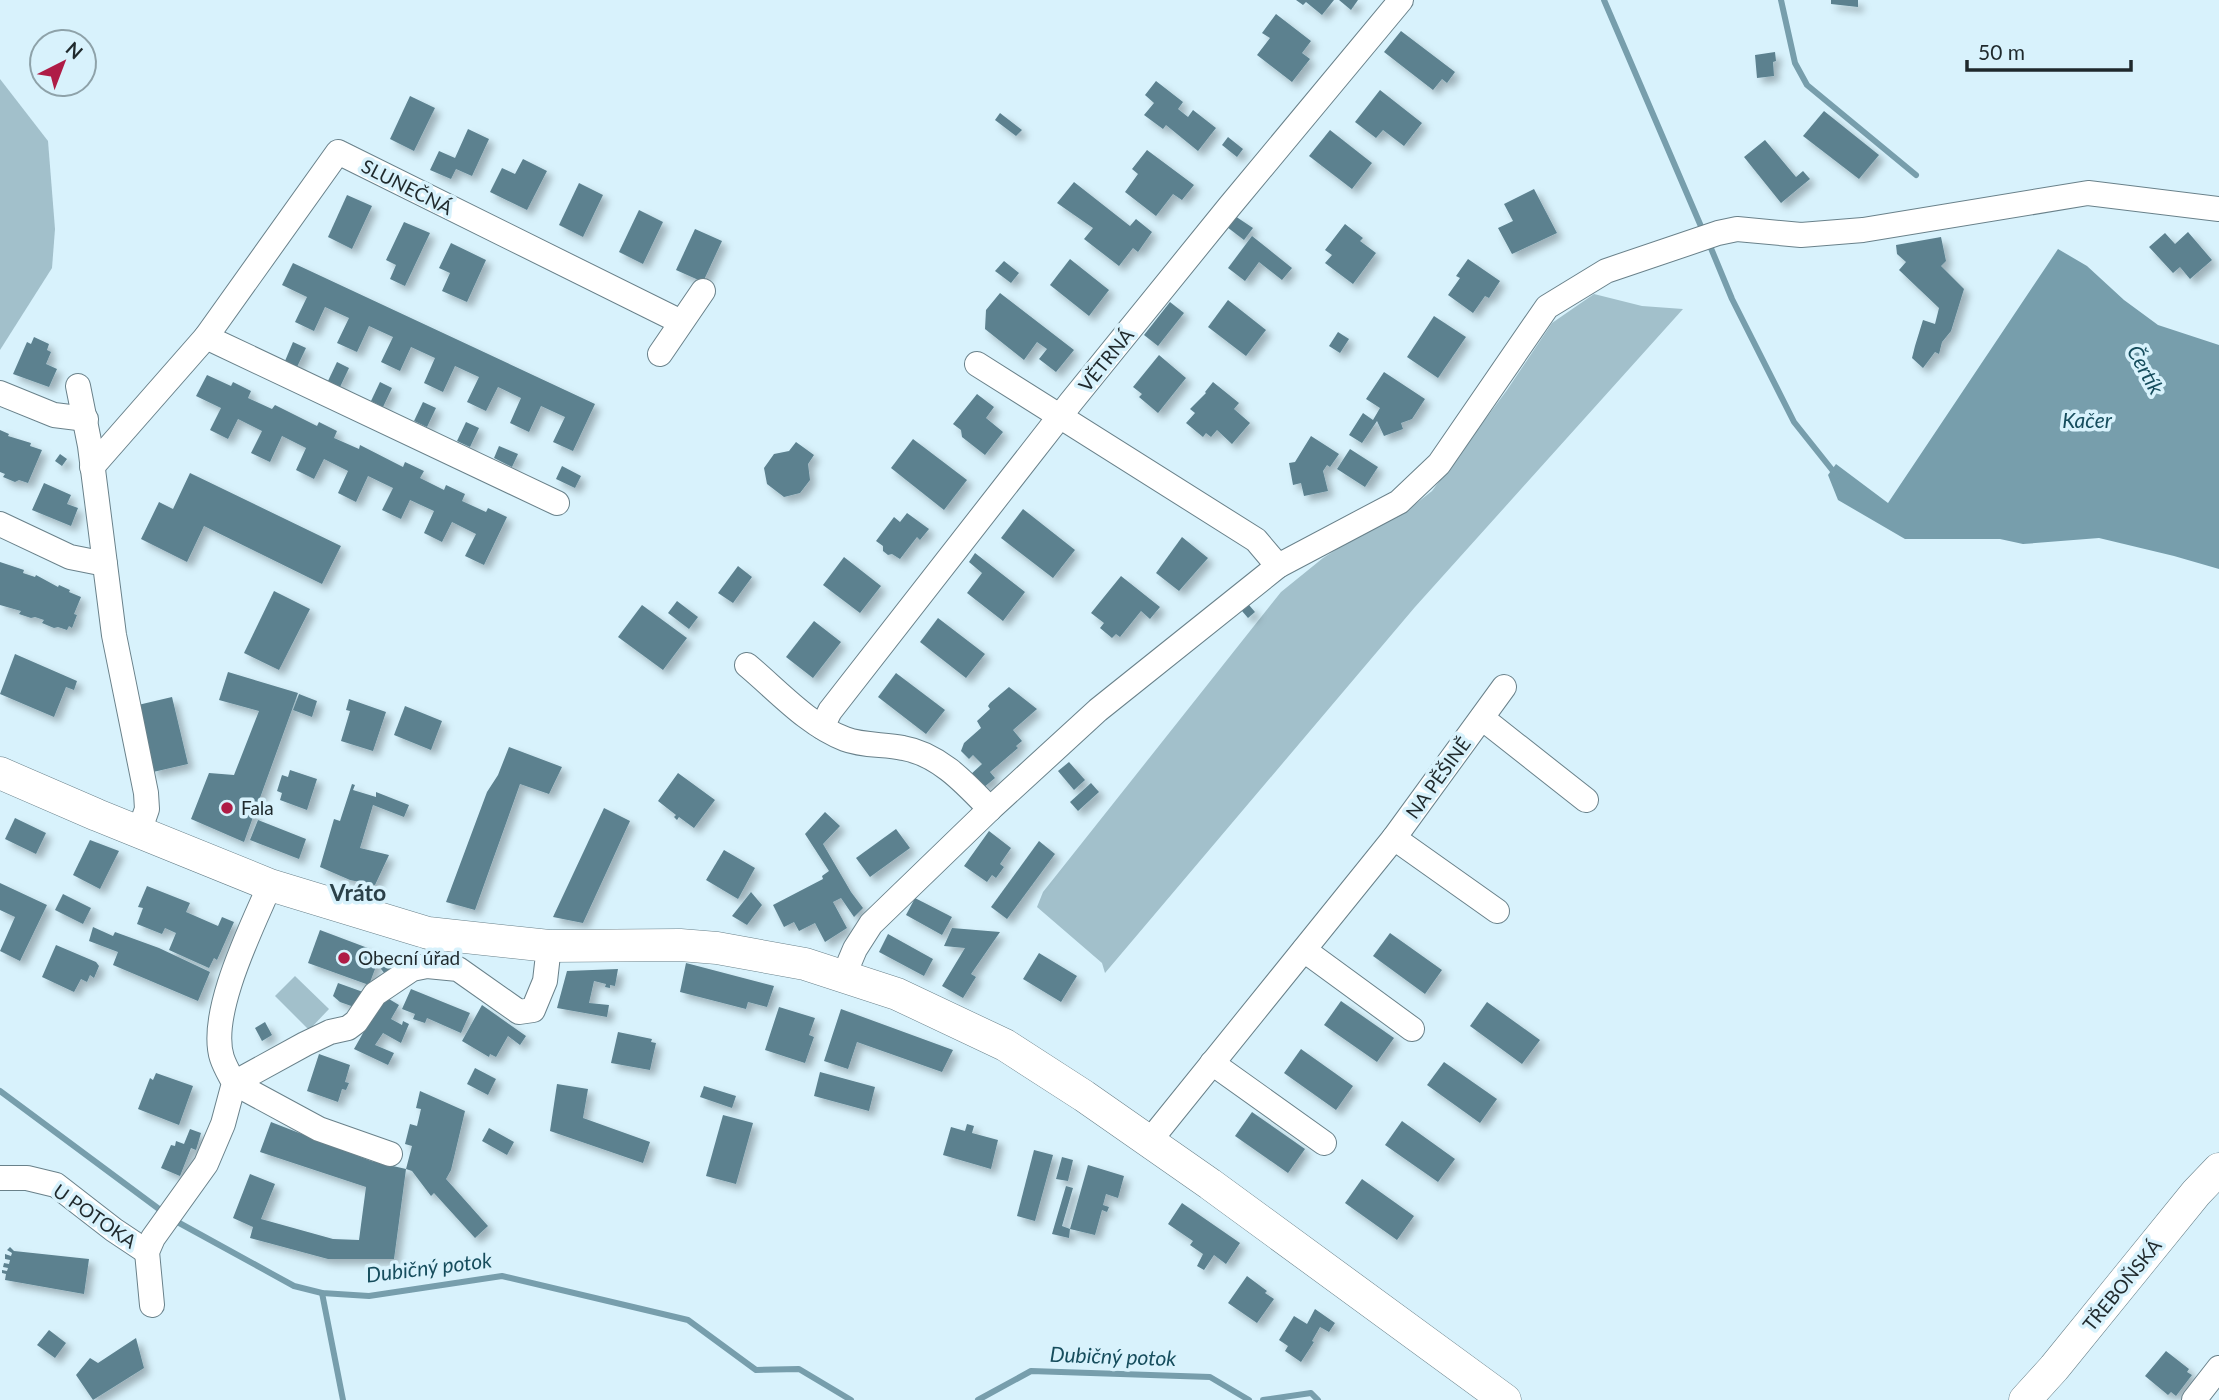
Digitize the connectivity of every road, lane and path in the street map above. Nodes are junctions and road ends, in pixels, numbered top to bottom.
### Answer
1 (1401, 0) edge
2 (2219, 209) edge
3 (703, 291) dead end
4 (681, 322) junction
5 (206, 337) junction
6 (660, 354) dead end
7 (978, 364) dead end
8 (78, 386) dead end
9 (0, 393) edge
10 (1061, 415) junction
11 (78, 418) junction
12 (92, 467) junction
13 (557, 503) dead end
14 (0, 524) edge
15 (105, 564) junction
16 (1279, 565) junction
17 (747, 665) dead end
18 (1504, 687) dead end
19 (1482, 718) junction
20 (822, 727) junction
21 (0, 773) edge
22 (1586, 800) dead end
23 (990, 809) junction
24 (139, 832) junction
25 (1394, 838) junction
26 (270, 885) junction
27 (1497, 911) dead end
28 (549, 946) junction
29 (1304, 950) junction
30 (844, 975) junction
31 (1412, 1029) dead end
32 (1212, 1063) junction
33 (234, 1083) junction
34 (1148, 1143) junction
35 (1324, 1143) dead end
36 (390, 1154) dead end
37 (2219, 1169) edge
38 (0, 1178) edge
39 (147, 1252) junction
40 (152, 1305) dead end
41 (2219, 1368) edge
42 (1505, 1400) edge
43 (2025, 1400) edge
44 (2194, 1400) edge

1 - 10 street, VĚTRNÁ
2 - 16 street
3 - 4 street
4 - 5 street, SLUNEČNÁ
4 - 6 street
5 - 12 street, SLUNEČNÁ
5 - 13 street
7 - 10 street
8 - 11 street
9 - 11 street
10 - 16 street
10 - 20 street, VĚTRNÁ
11 - 12 street
12 - 15 street
14 - 15 street
15 - 24 street
16 - 23 street
17 - 20 street
18 - 19 street, NA PĚŠINĚ
19 - 22 street, NA PĚŠINĚ
19 - 25 street, NA PĚŠINĚ
20 - 23 street
21 - 24 main road
23 - 30 street
24 - 26 main road
25 - 27 street, NA PĚŠINĚ
25 - 29 street, NA PĚŠINĚ
26 - 28 main road
26 - 33 street
28 - 30 main road
28 - 33 street
29 - 31 street
29 - 32 street, NA PĚŠINĚ
30 - 34 main road
32 - 34 street, NA PĚŠINĚ
32 - 35 street
33 - 36 street
33 - 39 street
34 - 42 main road
37 - 43 main road, TŘEBOŇSKÁ
38 - 39 street, U POTOKA
39 - 40 street
41 - 44 street

